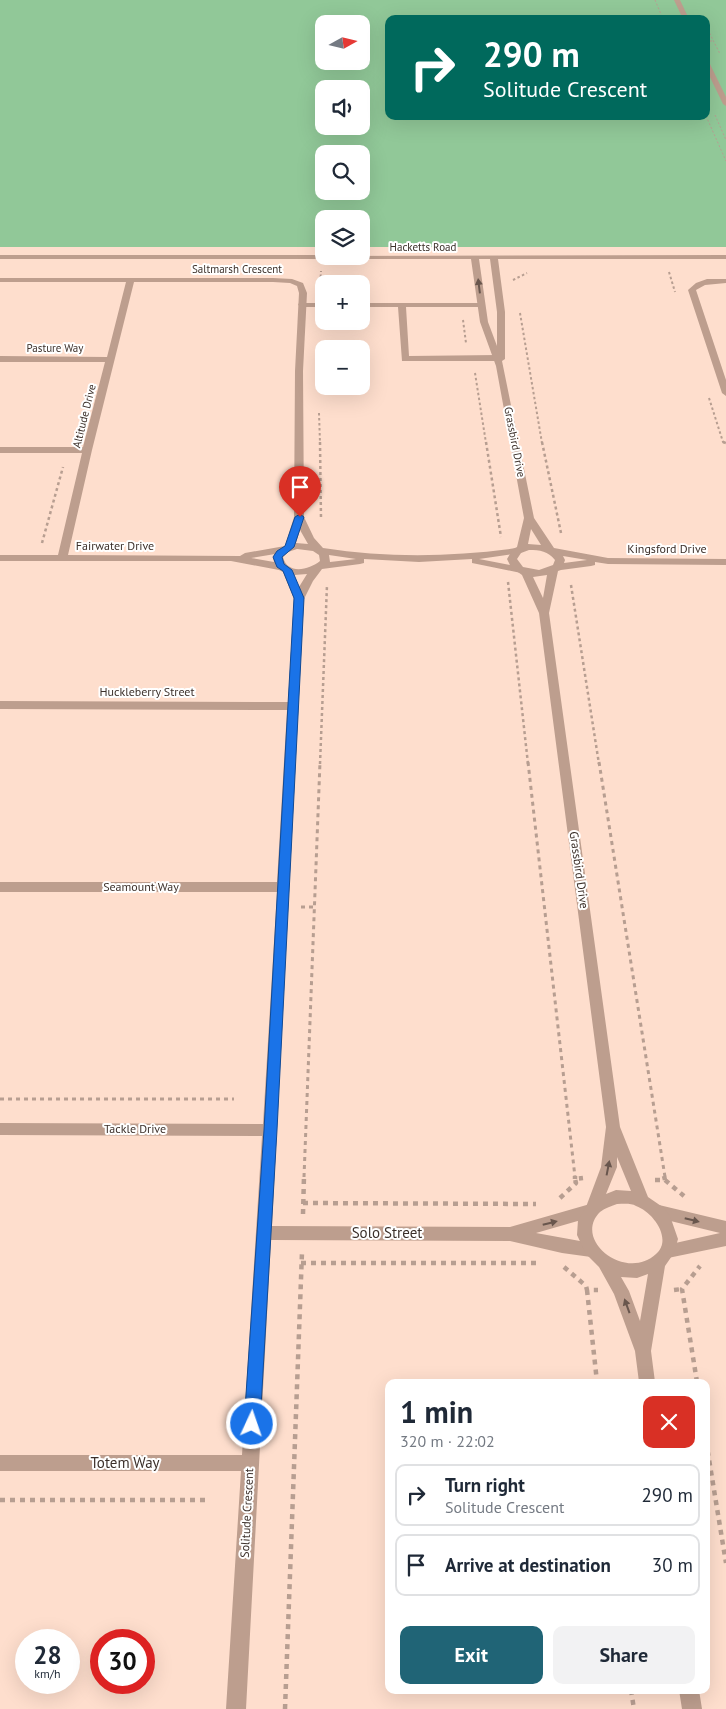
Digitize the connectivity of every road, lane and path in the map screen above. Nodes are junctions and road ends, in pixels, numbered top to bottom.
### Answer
1 (655, 0) edge
2 (677, 0) edge
3 (662, 15) edge
4 (684, 15) edge
5 (710, 34) edge
6 (710, 41) edge
7 (714, 41) junction
8 (722, 57) dead end
9 (710, 70) edge
10 (726, 104) edge
11 (708, 120) edge
12 (726, 161) edge
13 (0, 257) edge
14 (726, 257) edge
15 (475, 258) junction
16 (494, 258) junction
17 (321, 270) dead end
18 (321, 275) edge
19 (0, 280) edge
20 (131, 280) junction
21 (726, 281) edge
22 (302, 305) junction
23 (315, 305) edge
24 (370, 305) edge
25 (402, 305) junction
26 (481, 305) junction
27 (520, 311) dead end
28 (465, 339) dead end
29 (471, 358) junction
30 (0, 359) edge
31 (405, 359) junction
32 (110, 360) junction
33 (499, 362) junction
34 (405, 369) dead end
35 (726, 393) edge
36 (319, 408) dead end
37 (0, 450) edge
38 (87, 450) junction
39 (300, 517) junction
40 (529, 518) junction
41 (321, 525) dead end
42 (500, 538) dead end
43 (562, 538) dead end
44 (287, 548) junction
45 (319, 549) junction
46 (520, 550) junction
47 (552, 551) junction
48 (0, 558) edge
49 (62, 558) junction
50 (230, 558) junction
51 (372, 558) junction
52 (460, 559) junction
53 (608, 561) junction
54 (726, 562) edge
55 (319, 567) junction
56 (286, 569) junction
57 (556, 569) junction
58 (524, 571) junction
59 (327, 581) dead end
60 (508, 582) dead end
61 (571, 584) dead end
62 (299, 598) junction
63 (544, 613) junction
64 (0, 705) edge
65 (294, 706) junction
66 (0, 887) edge
67 (283, 887) junction
68 (0, 1099) edge
69 (234, 1099) dead end
70 (613, 1127) junction
71 (0, 1129) edge
72 (270, 1130) junction
73 (606, 1178) junction
74 (575, 1179) junction
75 (634, 1179) junction
76 (665, 1180) junction
77 (642, 1201) junction
78 (691, 1201) dead end
79 (303, 1203) junction
80 (540, 1204) dead end
81 (592, 1209) junction
82 (659, 1212) junction
83 (560, 1221) junction
84 (726, 1228) edge
85 (263, 1233) junction
86 (302, 1233) junction
87 (510, 1234) junction
88 (726, 1239) edge
89 (562, 1246) junction
90 (591, 1250) junction
91 (668, 1251) junction
92 (301, 1262) junction
93 (706, 1262) dead end
94 (547, 1263) dead end
95 (557, 1263) dead end
96 (605, 1264) junction
97 (657, 1264) junction
98 (563, 1267) junction
99 (682, 1289) junction
100 (587, 1290) junction
101 (621, 1290) junction
102 (652, 1292) junction
103 (643, 1351) junction
104 (598, 1379) edge
105 (647, 1379) edge
106 (697, 1379) edge
107 (0, 1463) edge
108 (250, 1463) junction
109 (710, 1465) edge
110 (0, 1500) edge
111 (205, 1500) dead end
112 (726, 1563) edge
113 (632, 1694) edge
114 (690, 1694) edge
115 (236, 1709) edge
116 (285, 1709) edge
117 (634, 1709) edge
118 (692, 1709) edge

1 - 3 path
2 - 4 street
5 - 7 path
6 - 7 path
7 - 8 path
9 - 10 street
11 - 12 path
13 - 15 street, Hacketts Road
14 - 16 street, Hacketts Road
15 - 16 street, Hacketts Road
26 -> 15 street, Grassbird Drive
16 - 33 street, Grassbird Drive
17 - 18 path
19 - 20 street, Saltmarsh Crescent
20 - 22 street, Saltmarsh Crescent
20 - 32 street, Altitude Drive
21 - 35 street
22 - 23 street
22 - 39 street, Saltmarsh Crescent
24 - 25 street
25 - 26 street
25 - 31 street
26 - 33 street, Grassbird Drive
27 - 43 path
28 - 29 path
29 - 31 street
29 - 33 street
29 - 42 path
30 - 32 street, Pasture Way
31 - 34 street
32 - 38 street, Altitude Drive
33 - 40 street, Grassbird Drive
36 - 41 path
37 - 38 street
38 - 49 street, Altitude Drive
39 - 44 street
39 - 45 street
40 - 46 street, Grassbird Drive
40 - 47 street, Grassbird Drive
44 - 45 street, Fairwater Drive
44 - 50 street, Fairwater Drive
44 - 56 street
45 - 51 street
45 - 55 street
46 - 47 street, Kingsford Drive
46 - 52 street
46 - 58 street, Grassbird Drive
47 - 53 street, Kingsford Drive
47 - 57 street, Grassbird Drive
48 - 49 street, Fairwater Drive
49 - 50 street, Fairwater Drive
50 - 56 street, Fairwater Drive
51 - 52 street
51 - 55 street
52 - 58 street
53 - 54 street, Kingsford Drive
53 - 57 street, Kingsford Drive
55 - 56 street, Fairwater Drive
55 - 62 street, Solitude Crescent
56 - 62 street, Solitude Crescent
57 - 58 street, Kingsford Drive
57 - 63 street, Grassbird Drive
58 - 63 street, Grassbird Drive
59 - 79 path
60 - 74 path
61 - 76 path
62 - 65 street, Solitude Crescent
63 - 70 street, Grassbird Drive
64 - 65 street, Huckleberry Street
65 - 67 street, Solitude Crescent
66 - 67 street, Seamount Way
67 - 72 street, Solitude Crescent
68 - 69 path
73 -> 70 street, Grassbird Drive
70 - 75 street, Grassbird Drive
71 - 72 street, Tackle Drive
72 - 85 street, Solitude Crescent
73 - 74 path
73 - 81 street, Grassbird Drive
74 - 83 path
75 - 76 path
75 - 77 street, Grassbird Drive
76 - 78 path
77 - 81 street
77 - 82 street
79 - 80 path
79 - 86 path
81 - 83 street, Solo Street
81 - 90 street
82 -> 84 street
82 - 91 street
87 -> 83 street, Solo Street
85 - 86 street, Solo Street
85 - 108 street, Solitude Crescent
86 - 87 street, Solo Street
86 - 92 path
87 - 89 street, Solo Street
88 - 91 street
89 - 90 street, Solo Street
89 - 98 path
90 - 96 street
91 - 97 street
92 - 94 path
92 - 116 path
93 - 99 path
95 - 98 path
96 - 97 street
96 - 101 street
97 - 102 street
98 - 100 path
99 - 102 path
99 - 106 path
100 - 101 path
100 - 104 path
103 -> 101 street
102 - 103 street
103 - 105 street
107 - 108 street, Totem Way
108 - 115 street, Solitude Crescent
109 - 112 path
110 - 111 path
113 - 117 path
114 - 118 street

